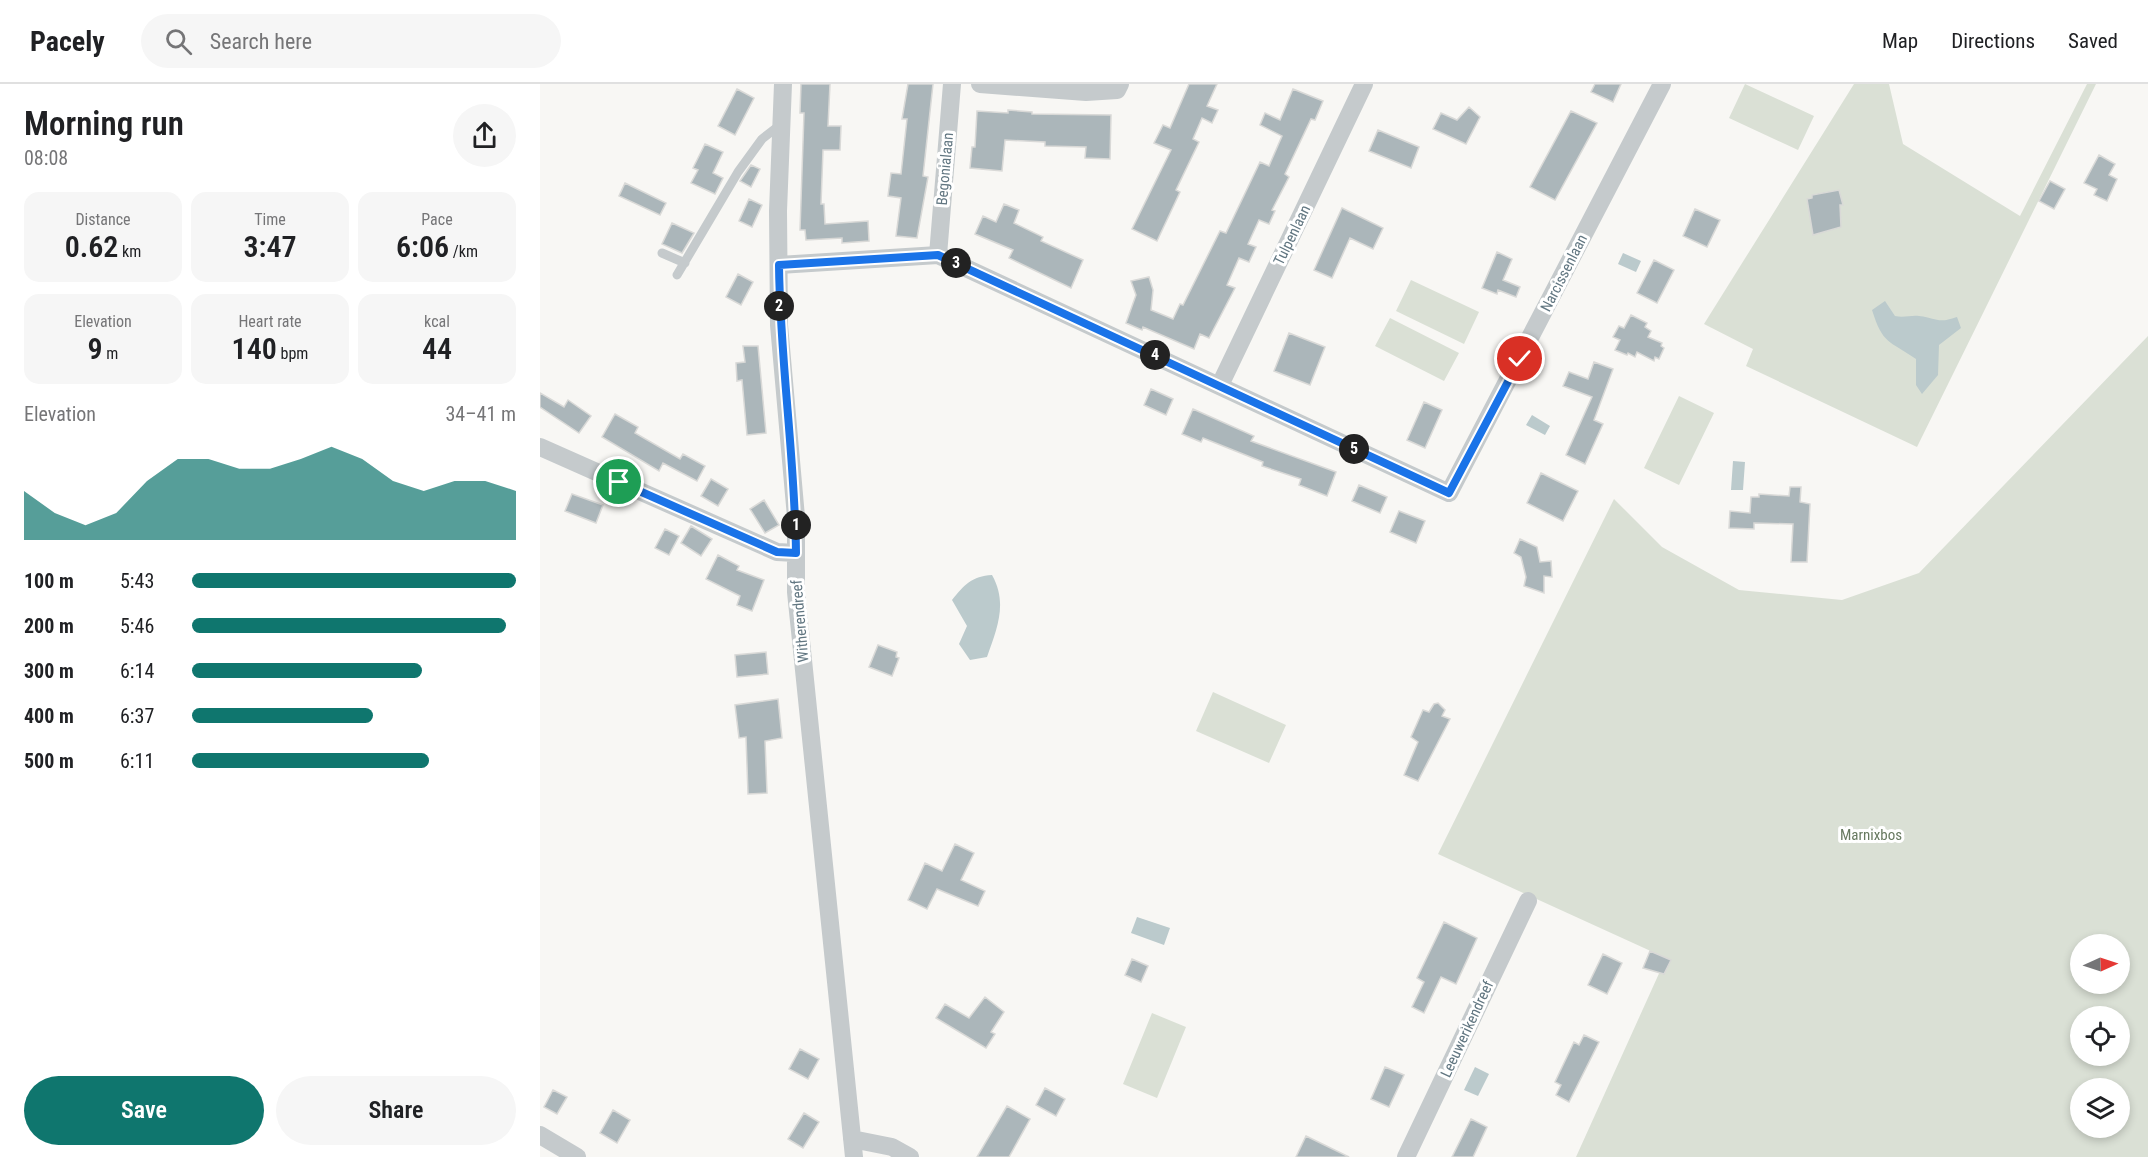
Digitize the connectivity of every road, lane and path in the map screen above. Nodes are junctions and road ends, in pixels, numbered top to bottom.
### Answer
1 (783, 84) edge
2 (952, 84) edge
3 (980, 84) edge
4 (1120, 84) edge
5 (1364, 84) edge
6 (1662, 84) edge
7 (780, 125) junction
8 (662, 253) dead end
9 (938, 255) junction
10 (686, 263) junction
11 (779, 265) junction
12 (677, 275) dead end
13 (1220, 386) junction
14 (540, 447) edge
15 (796, 553) junction
16 (1528, 901) dead end
17 (540, 1135) edge
18 (852, 1138) junction
19 (577, 1157) edge
20 (854, 1157) edge
21 (910, 1157) edge
22 (1406, 1157) edge

1 - 7 street, Witherendreef
2 - 9 street, Begonialaan
3 - 4 street
5 - 13 street, Tulpenlaan
6 - 13 street, Narcissenlaan
7 - 10 lane
7 - 11 street, Witherendreef
8 - 10 lane
9 - 11 street
9 - 13 street
10 - 12 lane
11 - 15 street, Witherendreef
14 - 15 street
15 - 18 street, Witherendreef
16 - 22 street, Leeuwerikendreef
17 - 19 street
18 - 20 street, Witherendreef
18 - 21 street

